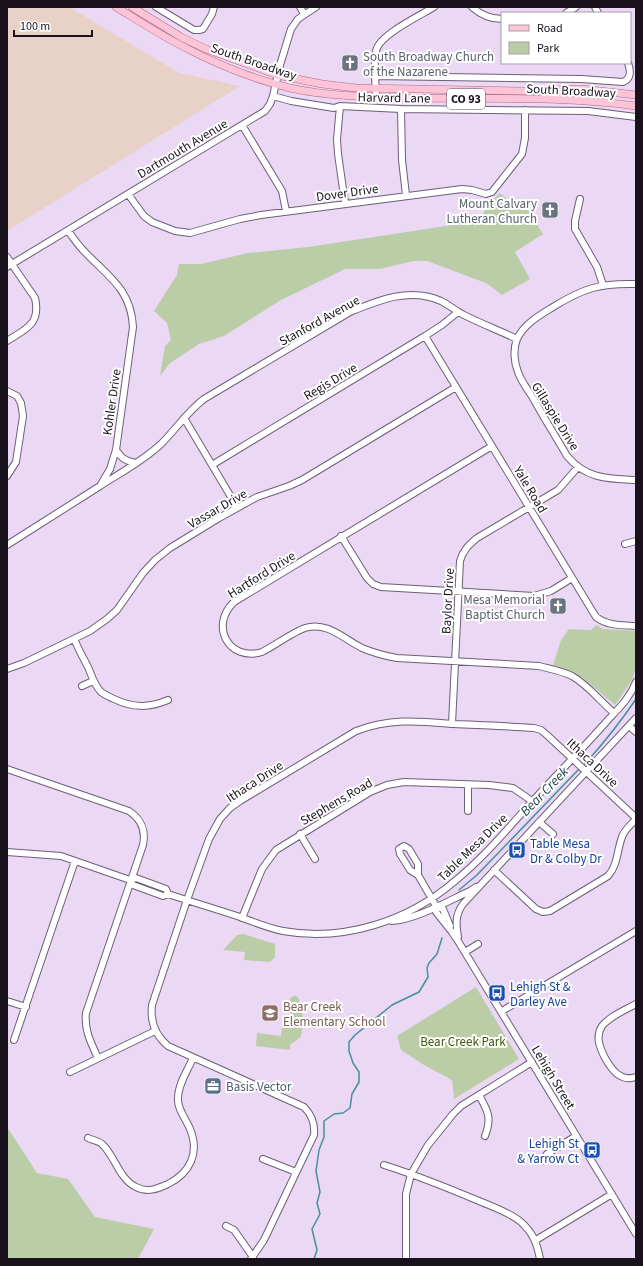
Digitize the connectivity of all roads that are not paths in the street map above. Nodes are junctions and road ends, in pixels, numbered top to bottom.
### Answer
1 (116, 7) edge
2 (132, 7) edge
3 (156, 7) edge
4 (214, 7) edge
5 (300, 7) edge
6 (316, 7) edge
7 (434, 7) edge
8 (472, 7) edge
9 (304, 14) junction
10 (501, 19) edge
11 (628, 64) edge
12 (277, 75) junction
13 (376, 76) junction
14 (276, 84) junction
15 (376, 88) junction
16 (273, 96) junction
17 (636, 96) edge
18 (376, 97) junction
19 (340, 106) junction
20 (636, 106) edge
21 (401, 109) junction
22 (525, 110) junction
23 (636, 117) edge
24 (242, 125) junction
25 (128, 194) junction
26 (406, 195) junction
27 (580, 199) dead end
28 (345, 203) junction
29 (286, 211) junction
30 (68, 231) junction
31 (7, 257) edge
32 (9, 265) edge
33 (636, 284) edge
34 (603, 285) junction
35 (458, 312) junction
36 (425, 336) junction
37 (517, 339) junction
38 (7, 341) edge
39 (456, 387) junction
40 (7, 391) edge
41 (184, 418) junction
42 (492, 446) junction
43 (116, 450) junction
44 (136, 463) junction
45 (212, 464) junction
46 (578, 467) junction
47 (7, 476) edge
48 (636, 480) edge
49 (100, 486) junction
50 (237, 507) junction
51 (529, 508) junction
52 (341, 536) junction
53 (636, 540) edge
54 (625, 544) dead end
55 (7, 545) edge
56 (572, 578) junction
57 (459, 592) junction
58 (636, 626) edge
59 (74, 639) junction
60 (455, 661) junction
61 (7, 669) edge
62 (93, 681) junction
63 (636, 682) edge
64 (82, 686) dead end
65 (168, 700) dead end
66 (614, 713) junction
67 (636, 718) edge
68 (452, 724) junction
69 (629, 726) junction
70 (636, 732) edge
71 (575, 760) junction
72 (7, 769) edge
73 (584, 770) junction
74 (468, 785) junction
75 (532, 801) junction
76 (468, 811) dead end
77 (636, 818) edge
78 (539, 822) junction
79 (300, 834) junction
80 (553, 834) dead end
81 (7, 852) edge
82 (315, 859) dead end
83 (75, 861) junction
84 (494, 870) junction
85 (418, 875) dead end
86 (130, 880) junction
87 (483, 882) junction
88 (432, 898) junction
89 (187, 900) junction
90 (436, 906) junction
91 (242, 918) junction
92 (389, 921) junction
93 (636, 931) edge
94 (458, 941) junction
95 (478, 944) dead end
96 (465, 952) junction
97 (7, 1001) edge
98 (636, 1004) edge
99 (26, 1007) junction
100 (502, 1011) junction
101 (155, 1031) junction
102 (14, 1040) dead end
103 (98, 1058) junction
104 (193, 1058) junction
105 (532, 1062) junction
106 (70, 1072) dead end
107 (636, 1077) edge
108 (479, 1095) junction
109 (485, 1136) dead end
110 (576, 1136) junction
111 (88, 1138) dead end
112 (263, 1158) dead end
113 (542, 1161) dead end
114 (384, 1165) dead end
115 (296, 1172) junction
116 (411, 1174) junction
117 (612, 1194) junction
118 (226, 1226) dead end
119 (636, 1234) edge
120 (536, 1240) junction
121 (252, 1258) edge
122 (406, 1259) edge
123 (540, 1259) edge

1 - 14 main road, South Broadway / CO 93
2 - 12 main road, South Broadway / CO 93
3 - 4 street
5 - 9 street
6 - 9 street, Dartmouth Avenue
7 - 13 street
8 - 10 street
9 - 12 street, Dartmouth Avenue
11 - 13 street
12 - 14 street, Dartmouth Avenue
12 - 15 main road, South Broadway / CO 93
13 - 15 street
14 - 16 street, Dartmouth Avenue
14 - 18 main road, South Broadway / CO 93
15 - 17 main road, South Broadway / CO 93
15 - 18 street
16 - 19 street, Harvard Lane
16 - 24 street, Dartmouth Avenue
18 - 20 main road, South Broadway / CO 93
19 - 21 street, Harvard Lane
19 - 28 street
21 - 22 street, Harvard Lane
21 - 26 street
22 - 23 street, Harvard Lane
22 - 26 street, Dover Drive
24 - 25 street, Dartmouth Avenue
24 - 29 street
25 - 29 street, Dover Drive
25 - 30 street, Dartmouth Avenue
26 - 28 street, Dover Drive
27 - 34 street
28 - 29 street, Dover Drive
30 - 32 street, Dartmouth Avenue
30 - 43 street, Kohler Drive
31 - 32 street
32 - 38 street
33 - 34 street
34 - 37 street
35 - 36 street, Regis Drive
35 - 37 street, Stanford Avenue
35 - 41 street, Stanford Avenue
36 - 39 street, Yale Road
36 - 45 street, Regis Drive
37 - 46 street, Gillaspie Drive
39 - 42 street, Yale Road
39 - 50 street, Vassar Drive
40 - 47 street
41 - 44 street, Stanford Avenue
41 - 45 street
42 - 51 street, Yale Road
42 - 52 street, Hartford Drive
43 - 44 street
43 - 49 street, Kohler Drive
44 - 49 street, Stanford Avenue
45 - 50 street
46 - 48 street, Gillaspie Drive
46 - 51 street, Baylor Drive
49 - 55 street, Kohler Drive
50 - 59 street, Vassar Drive
51 - 56 street, Yale Road
51 - 57 street, Baylor Drive
52 - 57 street
52 - 60 street, Hartford Drive
53 - 54 street
56 - 57 street
56 - 58 street, Yale Road
57 - 60 street, Baylor Drive
59 - 61 street, Vassar Drive
59 - 62 street
60 - 66 street, Hartford Drive
60 - 68 street, Baylor Drive
62 - 64 street
62 - 65 street
63 - 66 street, Table Mesa Drive
66 - 71 street, Table Mesa Drive
67 - 69 street, Table Mesa Drive
68 - 71 street, Ithaca Drive
68 - 89 street, Ithaca Drive
69 - 70 street
69 - 73 street, Table Mesa Drive
71 - 73 street, Ithaca Drive
71 - 75 street, Table Mesa Drive
72 - 86 street
73 - 77 street, Ithaca Drive
73 - 78 street, Table Mesa Drive
74 - 75 street, Stephens Road
74 - 76 street
74 - 79 street, Stephens Road
75 - 88 street, Table Mesa Drive
77 - 84 street
78 - 80 street
78 - 84 street, Table Mesa Drive
79 - 82 street
79 - 91 street, Stephens Road
81 - 83 street, Table Mesa Drive
83 - 86 street, Table Mesa Drive
83 - 99 street
84 - 87 street, Table Mesa Drive
85 - 88 street, Lehigh Street
86 - 89 street, Table Mesa Drive
86 - 103 street
87 - 90 street, Table Mesa Drive
87 - 94 street, Table Mesa Drive
88 - 90 street, Lehigh Street
88 - 92 street, Table Mesa Drive
89 - 91 street, Table Mesa Drive
89 - 101 street, Ithaca Drive
90 - 92 street, Table Mesa Drive
90 - 94 street, Lehigh Street
91 - 92 street, Table Mesa Drive
93 - 100 street
94 - 96 street, Lehigh Street
95 - 96 street
96 - 100 street, Lehigh Street
97 - 99 street
98 - 107 street
99 - 102 street
100 - 105 street, Lehigh Street
101 - 103 street
101 - 104 street
103 - 106 street
104 - 111 street
104 - 115 street
105 - 108 street
105 - 110 street, Lehigh Street
108 - 109 street
108 - 116 street
110 - 113 street
110 - 117 street, Lehigh Street
112 - 115 street
114 - 116 street
115 - 121 street
116 - 120 street
116 - 122 street
117 - 119 street, Lehigh Street
117 - 120 street
118 - 121 street
120 - 123 street

